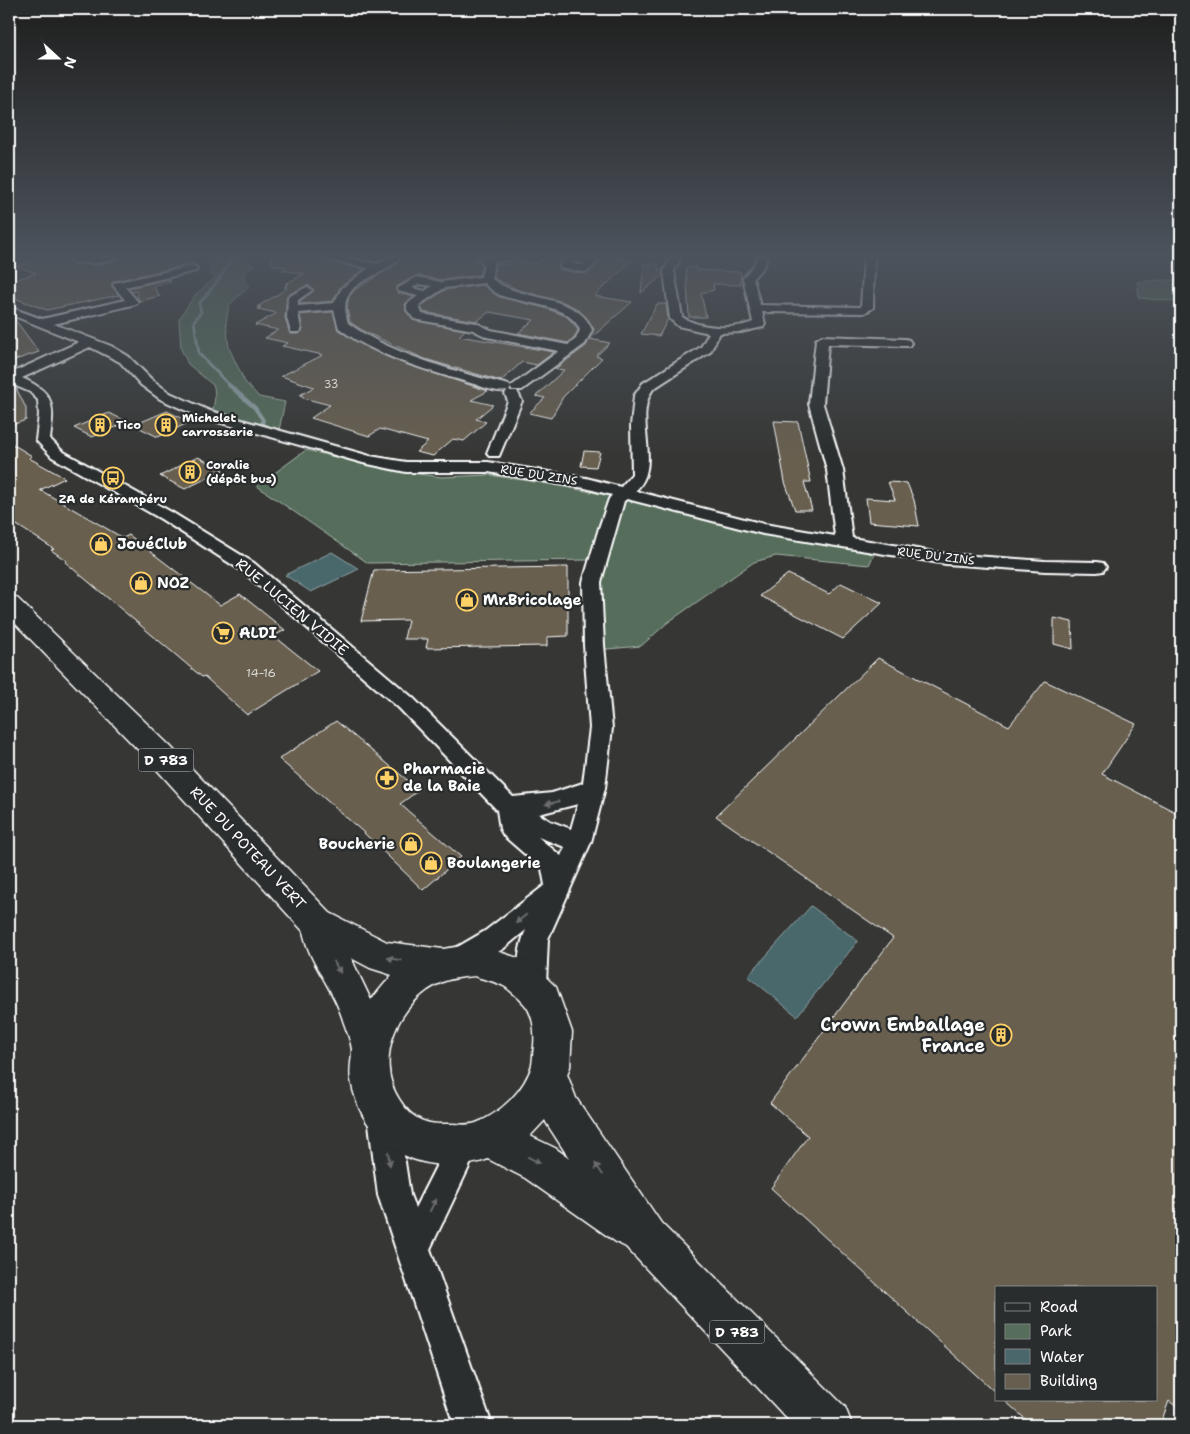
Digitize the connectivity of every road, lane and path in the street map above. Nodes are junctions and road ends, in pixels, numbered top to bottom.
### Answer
1 (43, 324) edge
2 (293, 324) edge
3 (343, 324) edge
4 (458, 324) edge
5 (584, 324) edge
6 (680, 324) edge
7 (759, 324) edge
8 (295, 329) dead end
9 (716, 330) junction
10 (90, 342) junction
11 (905, 343) dead end
12 (570, 349) junction
13 (15, 375) edge
14 (511, 389) junction
15 (494, 453) dead end
16 (623, 493) junction
17 (844, 542) junction
18 (1097, 567) dead end
19 (11, 608) edge
20 (594, 788) junction
21 (508, 806) junction
22 (579, 842) junction
23 (558, 888) junction
24 (318, 924) junction
25 (451, 963) junction
26 (532, 984) junction
27 (370, 1048) junction
28 (549, 1077) junction
29 (382, 1111) junction
30 (477, 1142) junction
31 (646, 1238) junction
32 (412, 1249) junction
33 (473, 1425) edge
34 (827, 1425) edge

1 - 10 street, RUE DU ZINS
2 - 8 street
3 - 14 street
4 - 12 street
5 - 12 street
6 - 9 street
7 - 9 street
9 - 16 street
10 - 13 street
10 - 16 street, RUE DU ZINS
11 - 17 street
12 - 14 street
13 - 21 street, RUE LUCIEN VIDIE
14 - 15 street
16 - 17 street, RUE DU ZINS
16 - 20 street
17 - 18 street, RUE DU ZINS
19 - 24 main road, RUE DU POTEAU VERT / D 783
20 -> 21 street
20 - 22 street
21 - 22 street, RUE LUCIEN VIDIE
21 - 23 street
22 - 23 street
23 -> 25 street
23 - 26 street
25 -> 24 main road, RUE DU POTEAU VERT / D 783
24 -> 27 main road, RUE DU POTEAU VERT / D 783
25 - 26 main road, RUE DU POTEAU VERT
25 - 27 main road
26 - 28 main road
27 - 29 main road
28 - 30 main road
31 -> 28 main road, D 783
29 - 30 main road
29 -> 32 street
30 -> 31 main road, D 783
32 -> 30 street
31 - 34 main road, D 783
32 - 33 street

